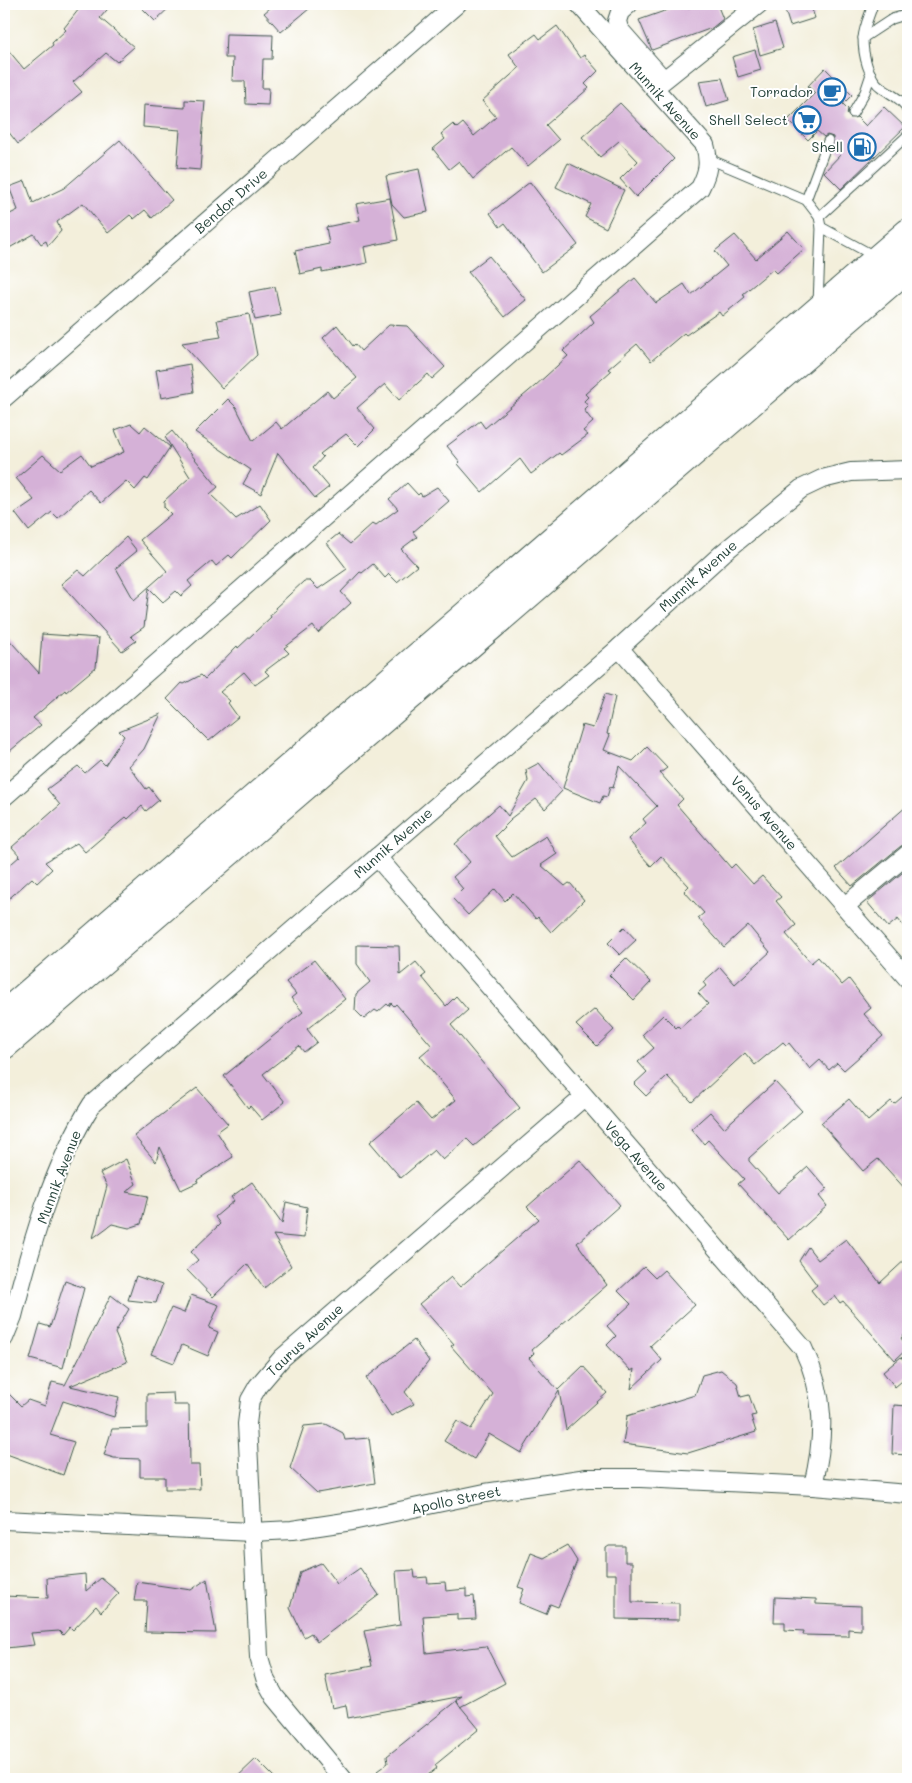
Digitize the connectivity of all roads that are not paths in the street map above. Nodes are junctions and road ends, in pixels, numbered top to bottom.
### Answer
1 (457, 4) edge
2 (579, 4) edge
3 (629, 4) edge
4 (759, 4) edge
5 (873, 4) edge
6 (908, 14) edge
7 (863, 38) junction
8 (871, 74) junction
9 (659, 83) junction
10 (908, 111) edge
11 (853, 113) dead end
12 (908, 135) edge
13 (828, 141) dead end
14 (709, 159) junction
15 (806, 200) junction
16 (819, 218) junction
17 (821, 227) junction
18 (908, 233) edge
19 (880, 258) junction
20 (908, 267) edge
21 (818, 311) junction
22 (4, 398) edge
23 (908, 470) edge
24 (619, 648) junction
25 (4, 797) edge
26 (908, 854) edge
27 (377, 857) junction
28 (845, 906) junction
29 (908, 979) edge
30 (4, 1015) edge
31 (4, 1045) edge
32 (584, 1097) junction
33 (4, 1338) edge
34 (813, 1486) junction
35 (908, 1494) edge
36 (4, 1520) edge
37 (252, 1532) junction
38 (343, 1779) edge

1 - 22 street, Bendor Drive
2 - 9 street, Munnik Avenue
3 - 9 street
4 - 9 street
5 - 7 lane
6 - 7 lane
7 - 8 lane
8 - 10 lane
8 - 11 lane
9 - 14 street, Munnik Avenue
12 - 16 lane
13 - 15 lane
14 - 15 lane
14 - 25 street
15 - 16 lane
16 - 17 lane
17 - 19 lane
17 - 21 lane
18 - 19 main road
19 - 21 main road
20 - 31 main road
21 - 30 main road
23 - 24 street, Munnik Avenue
24 - 27 street, Munnik Avenue
24 - 28 street, Venus Avenue
26 - 28 street
27 - 32 street, Vega Avenue
27 - 33 street, Munnik Avenue
28 - 29 street, Venus Avenue
32 - 34 street, Vega Avenue
32 - 37 street, Taurus Avenue
34 - 35 street, Apollo Street
34 - 37 street, Apollo Street
36 - 37 street, Apollo Street
37 - 38 street, Taurus Avenue

